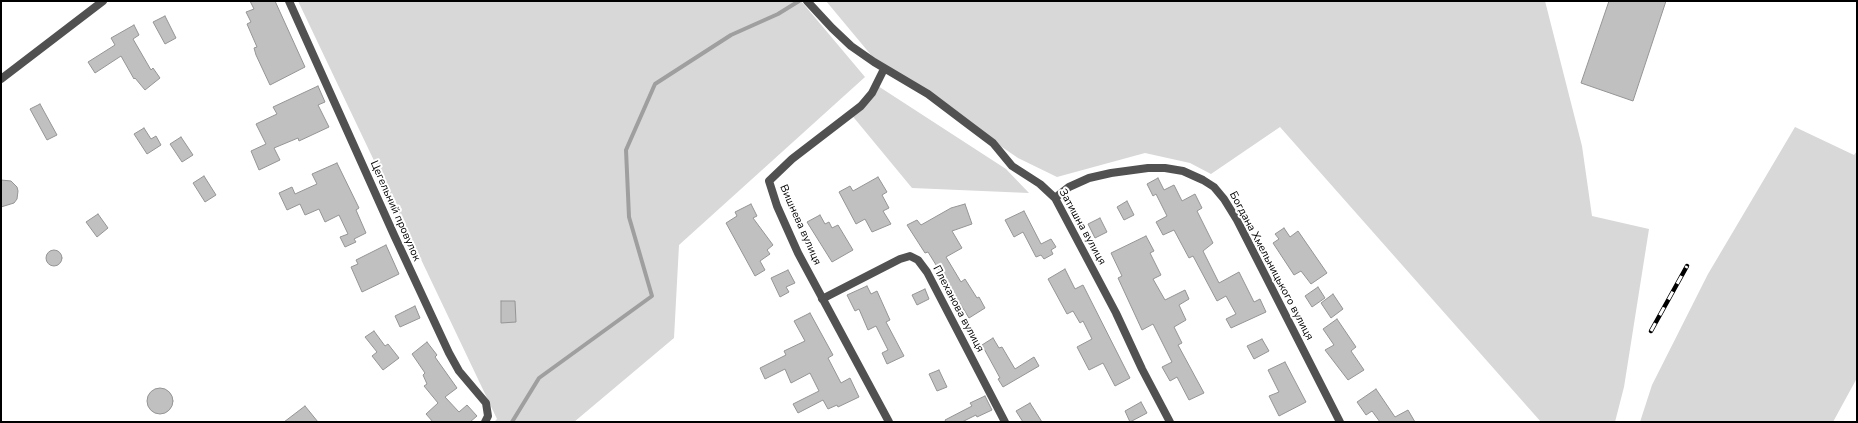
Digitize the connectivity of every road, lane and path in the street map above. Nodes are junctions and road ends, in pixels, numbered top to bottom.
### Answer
1 (104, 1) edge
2 (289, 1) edge
3 (807, 1) edge
4 (884, 69) junction
5 (1, 79) edge
6 (1055, 198) junction
7 (822, 299) junction
8 (485, 422) edge
9 (889, 422) edge
10 (1005, 422) edge
11 (1170, 422) edge
12 (1340, 422) edge

1 - 5 street
2 - 8 street, Цегельний провулок
3 - 4 street, Затишна вулиця
4 - 6 street, Затишна вулиця
4 - 7 street, Вишнева вулиця
6 - 11 street, Затишна вулиця
6 - 12 street, Богдана Хмельницького вулиця
7 - 9 street, Вишнева вулиця
7 - 10 street, Плеханова вулиця

